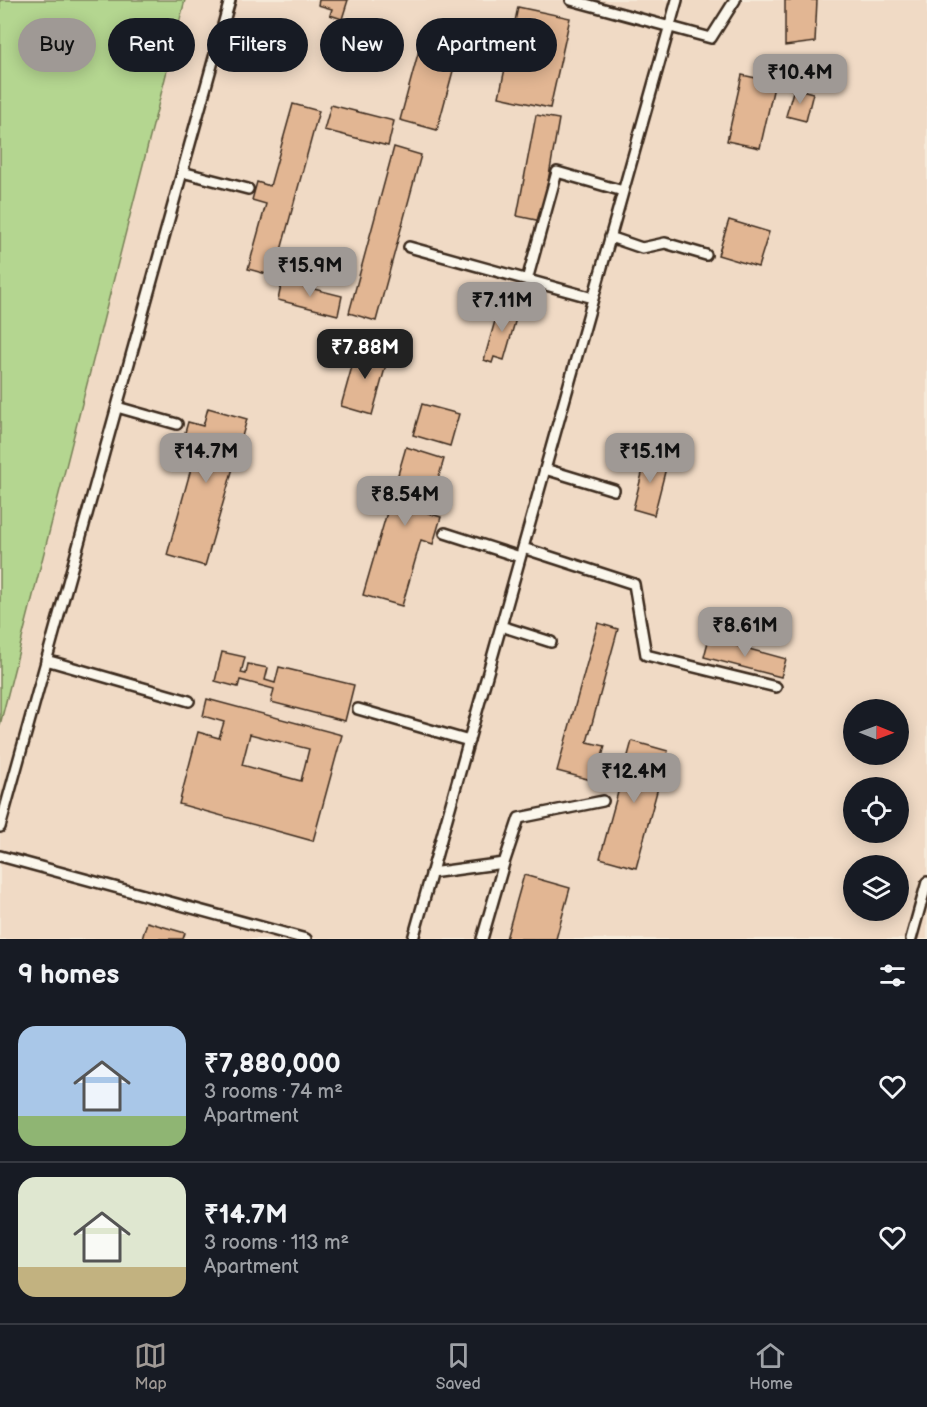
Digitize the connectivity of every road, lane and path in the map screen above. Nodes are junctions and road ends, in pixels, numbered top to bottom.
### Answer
1 (230, 0) edge
2 (571, 0) edge
3 (677, 0) edge
4 (735, 1) edge
5 (588, 2) edge
6 (669, 27) junction
7 (182, 172) junction
8 (248, 189) dead end
9 (623, 191) junction
10 (610, 237) junction
11 (409, 247) dead end
12 (706, 255) dead end
13 (527, 280) junction
14 (593, 298) junction
15 (117, 407) junction
16 (177, 424) dead end
17 (545, 470) junction
18 (614, 490) dead end
19 (446, 533) dead end
20 (521, 552) junction
21 (501, 626) junction
22 (551, 642) dead end
23 (46, 660) junction
24 (776, 687) dead end
25 (189, 701) dead end
26 (358, 709) dead end
27 (469, 741) junction
28 (603, 801) dead end
29 (0, 827) edge
30 (0, 856) edge
31 (504, 863) junction
32 (431, 873) junction
33 (927, 882) edge
34 (306, 939) edge
35 (413, 939) edge
36 (482, 939) edge
37 (911, 939) edge

1 - 7 lane
2 - 5 lane
3 - 6 lane
4 - 6 lane
5 - 6 lane
6 - 9 lane
7 - 8 lane
7 - 15 lane
9 - 10 lane
9 - 13 lane
10 - 12 lane
10 - 14 lane
11 - 13 lane
13 - 14 lane
14 - 17 lane
15 - 16 lane
15 - 23 lane
17 - 18 lane
17 - 20 lane
19 - 20 lane
20 - 21 lane
20 - 24 lane
21 - 22 lane
21 - 27 lane
23 - 25 lane
23 - 29 lane
26 - 27 lane
27 - 32 lane
28 - 31 lane
30 - 34 lane
31 - 32 lane
31 - 36 lane
32 - 35 lane
33 - 37 lane

